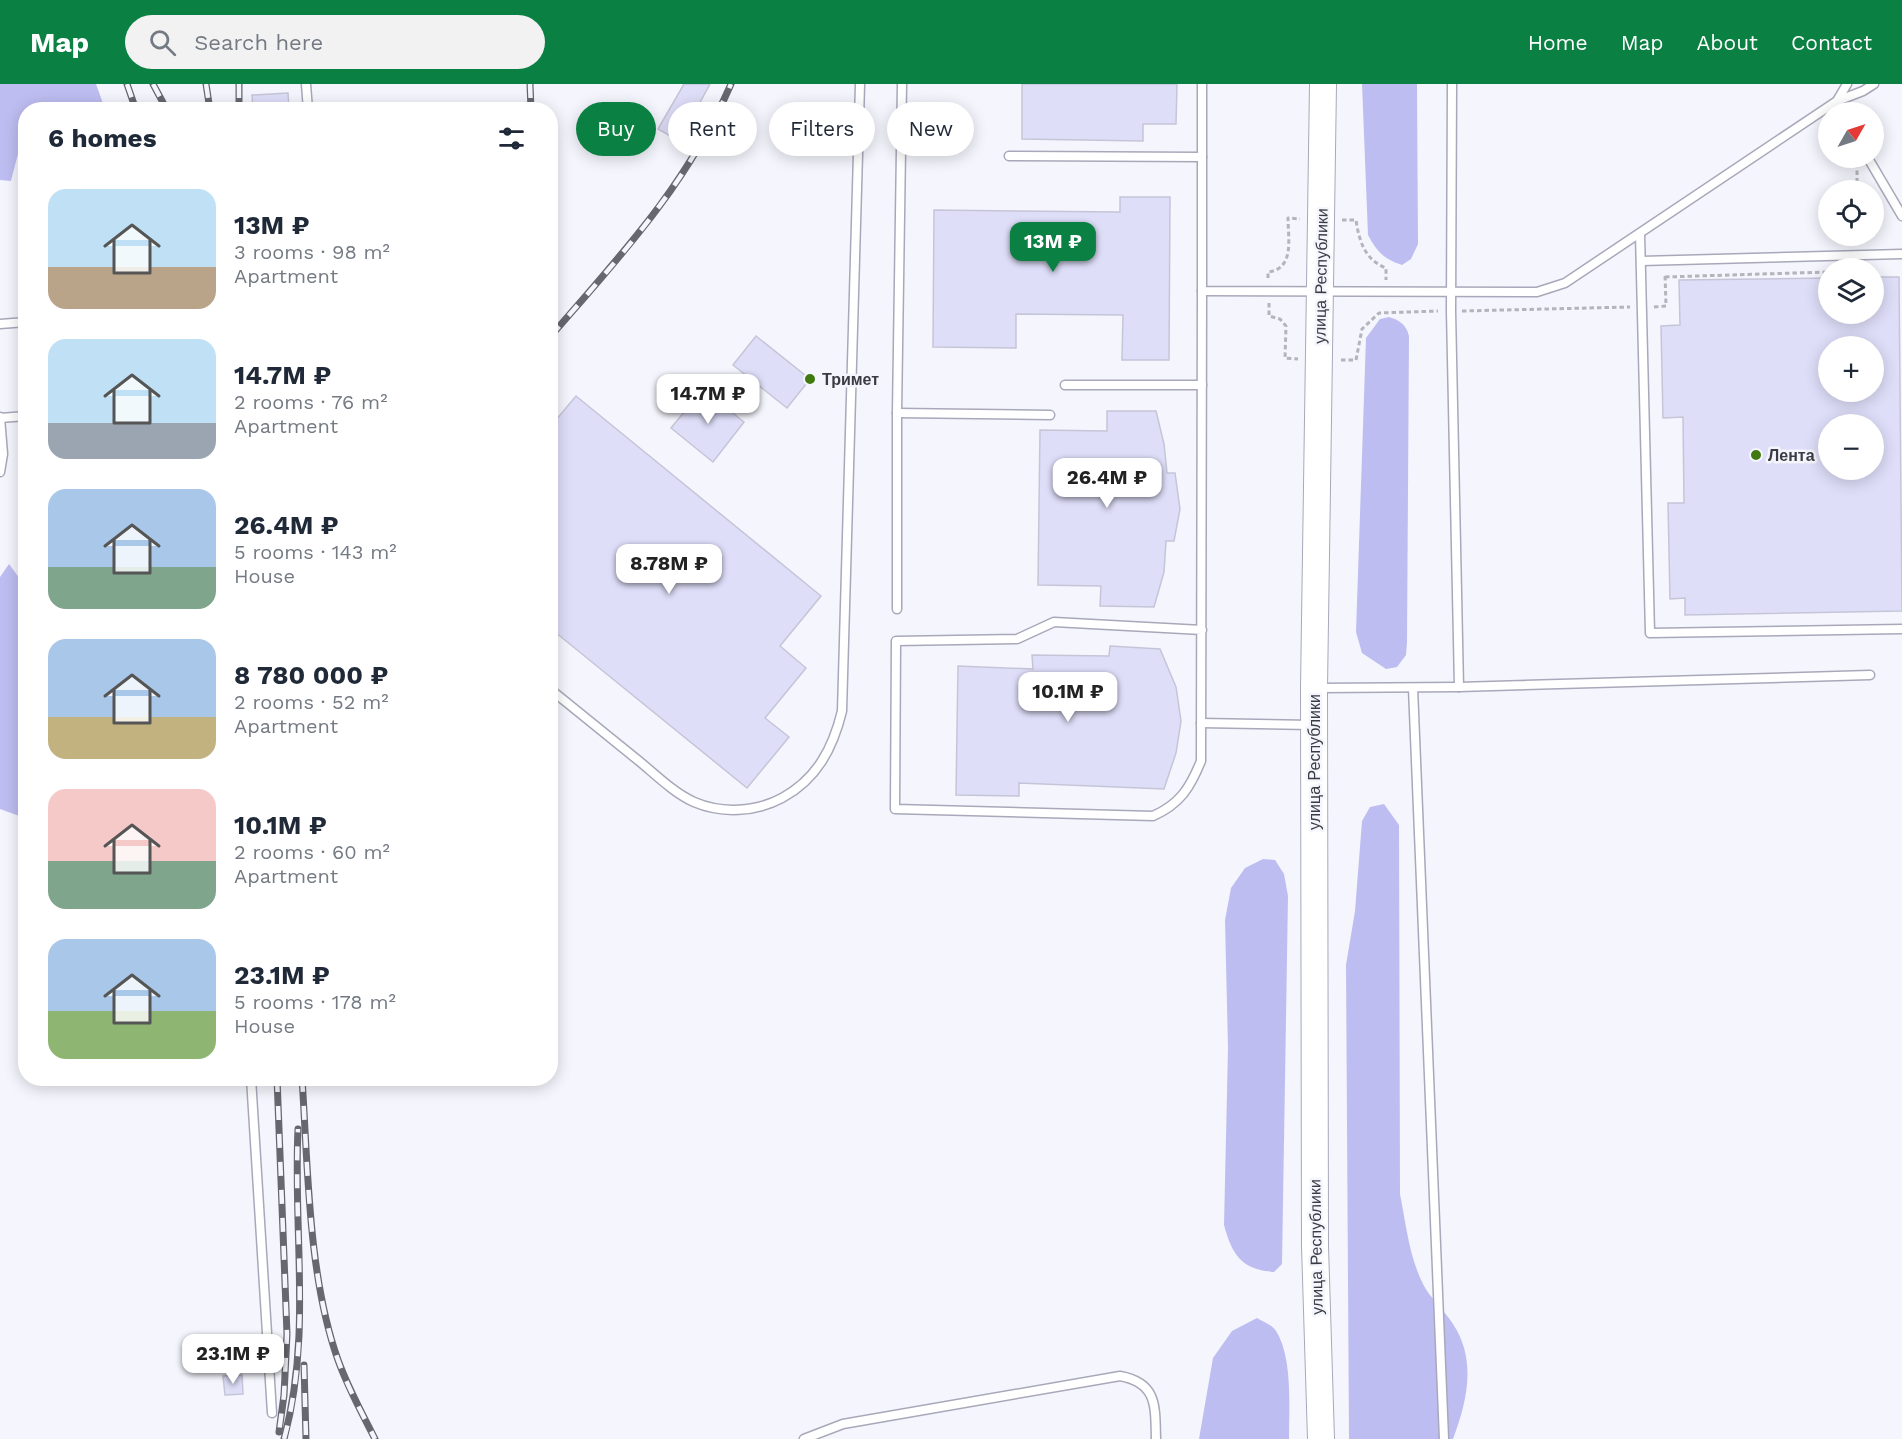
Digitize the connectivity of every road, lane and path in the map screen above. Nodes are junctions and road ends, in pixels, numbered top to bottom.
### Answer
1 (306, 84) edge
2 (860, 84) edge
3 (902, 84) edge
4 (1202, 84) edge
5 (1323, 84) edge
6 (1452, 84) edge
7 (1847, 84) edge
8 (1875, 84) edge
9 (1837, 101) junction
10 (307, 102) edge
11 (1009, 156) dead end
12 (1202, 157) junction
13 (1874, 168) edge
14 (1902, 216) edge
15 (1288, 218) dead end
16 (1356, 220) dead end
17 (1640, 234) junction
18 (1902, 254) edge
19 (1665, 260) junction
20 (1641, 261) junction
21 (1386, 268) dead end
22 (1269, 272) dead end
23 (1818, 272) edge
24 (1665, 277) junction
25 (1202, 291) junction
26 (1321, 293) junction
27 (1451, 294) junction
28 (1642, 307) junction
29 (1451, 311) junction
30 (1269, 316) dead end
31 (18, 323) edge
32 (0, 324) edge
33 (1285, 358) dead end
34 (1356, 360) dead end
35 (1202, 385) junction
36 (1065, 386) dead end
37 (897, 413) junction
38 (1050, 415) dead end
39 (18, 416) edge
40 (0, 417) edge
41 (0, 472) edge
42 (897, 609) dead end
43 (1902, 629) edge
44 (1202, 630) junction
45 (1870, 675) dead end
46 (1459, 687) junction
47 (1314, 688) junction
48 (1413, 688) junction
49 (558, 696) edge
50 (1201, 723) junction
51 (1314, 725) junction
52 (252, 1086) edge
53 (272, 1413) dead end
54 (804, 1439) edge
55 (1156, 1439) edge
56 (1321, 1439) edge
57 (1444, 1439) edge

1 - 10 lane
2 - 49 lane
3 - 37 lane
4 - 12 lane
5 - 26 main road, улица Республики
6 - 27 lane
7 - 9 lane
8 - 9 lane
9 - 17 lane
11 - 12 lane
12 - 25 lane
13 - 14 lane
15 - 22 path
16 - 21 path
17 - 20 lane
17 - 27 lane
18 - 19 lane
19 - 20 lane
19 - 24 path
20 - 28 lane
23 - 24 path
24 - 28 path
25 - 26 lane
25 - 35 lane
26 - 27 lane
26 - 47 main road, улица Республики
27 - 29 lane
28 - 29 path
28 - 43 lane
29 - 34 path
29 - 46 lane
30 - 33 path
31 - 32 lane
35 - 36 lane
35 - 44 lane
37 - 38 lane
37 - 42 lane
39 - 40 lane
40 - 41 lane
44 - 50 lane
44 - 50 lane
45 - 46 lane
46 - 48 lane
47 - 48 lane
47 - 51 main road, улица Республики
48 - 57 lane
50 - 51 lane
51 - 56 main road, улица Республики
52 - 53 lane
54 - 55 lane

